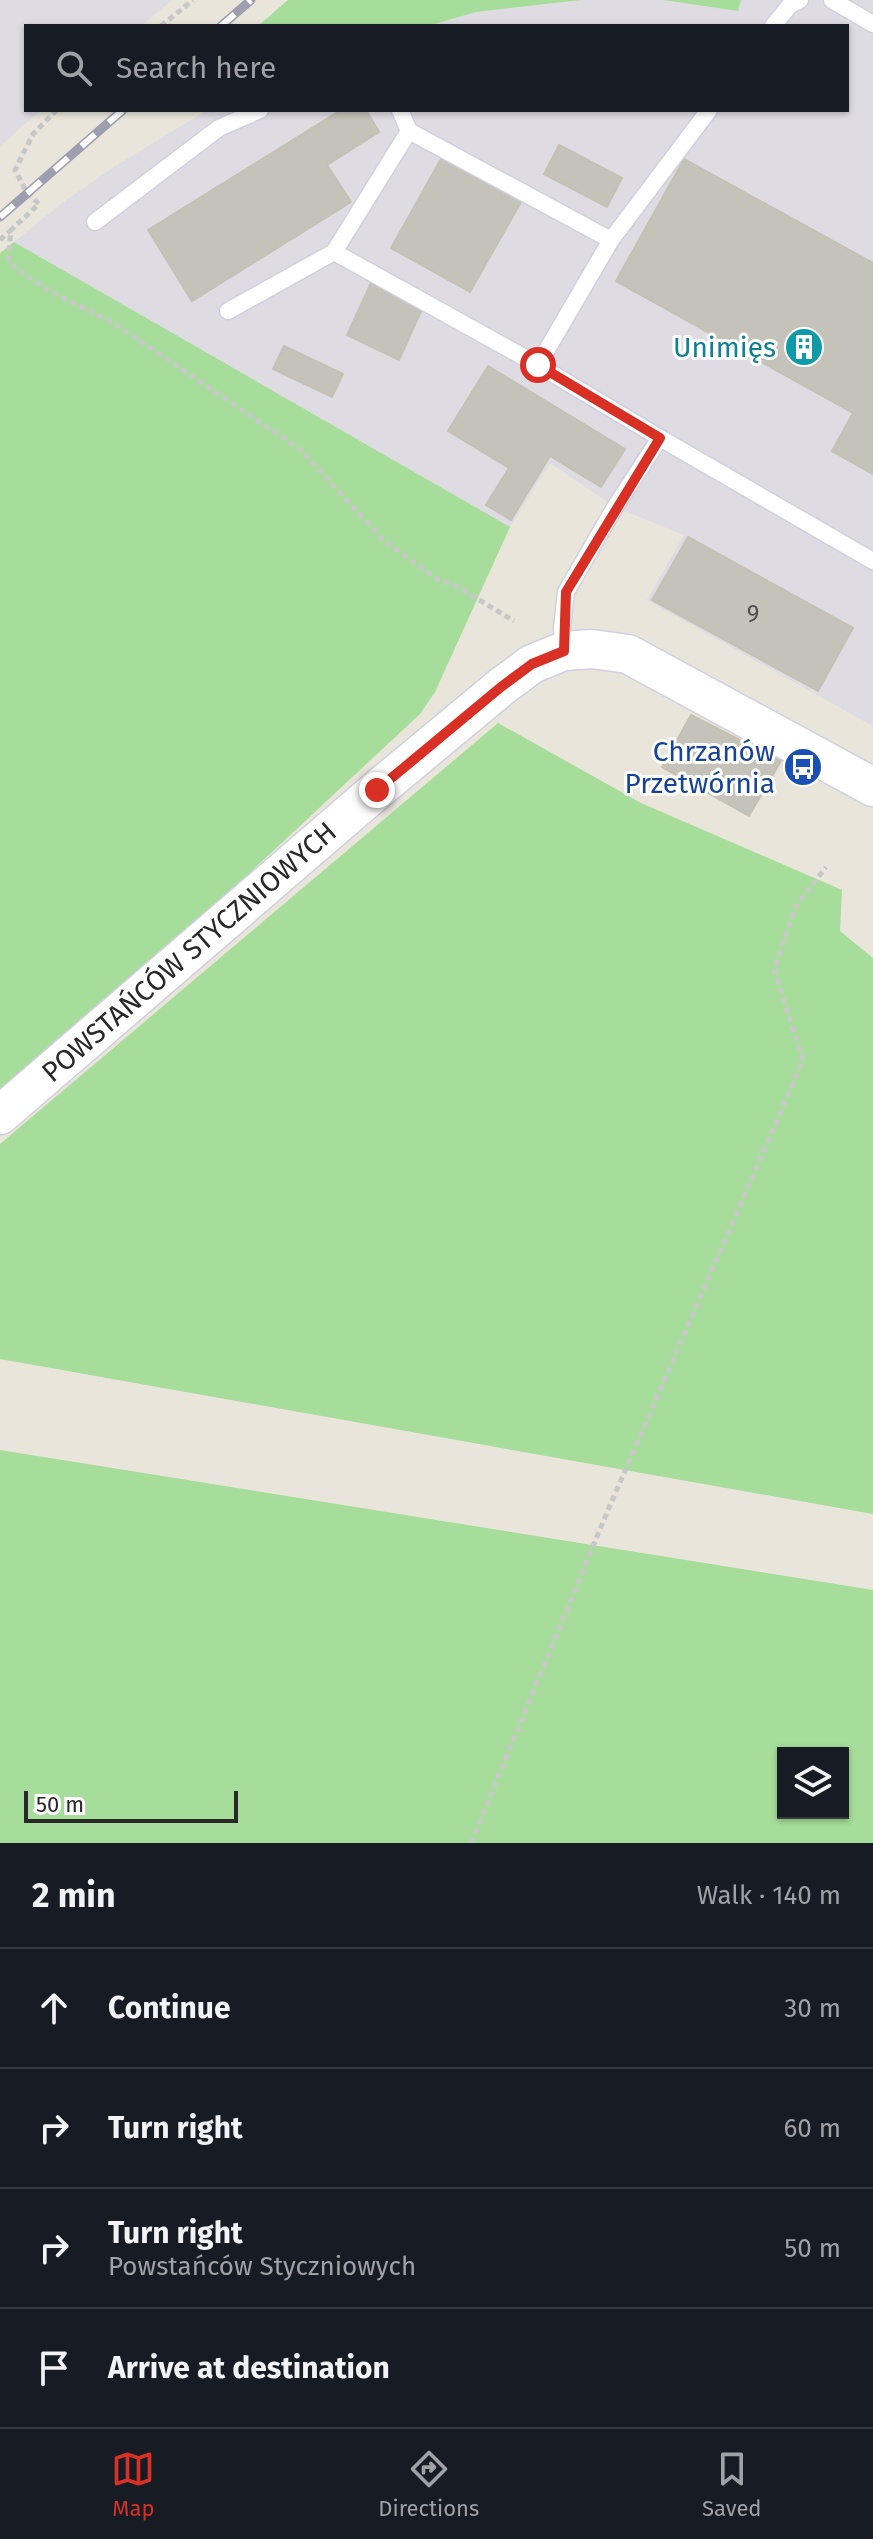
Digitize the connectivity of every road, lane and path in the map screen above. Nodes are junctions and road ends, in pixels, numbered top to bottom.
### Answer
1 (193, 0) edge
2 (800, 0) edge
3 (832, 0) edge
4 (163, 24) edge
5 (775, 24) edge
6 (873, 24) edge
7 (55, 112) edge
8 (255, 112) edge
9 (401, 112) edge
10 (707, 112) edge
11 (409, 131) junction
12 (95, 222) dead end
13 (11, 230) junction
14 (0, 240) edge
15 (611, 240) junction
16 (334, 252) junction
17 (228, 311) dead end
18 (538, 365) junction
19 (660, 438) junction
20 (873, 561) edge
21 (514, 621) dead end
22 (564, 651) junction
23 (873, 787) edge
24 (826, 867) dead end
25 (0, 1115) edge
26 (471, 1843) edge

1 - 4 path
2 - 5 lane
3 - 6 lane
7 - 13 path
8 - 12 lane
9 - 11 lane
10 - 15 lane
11 - 15 lane
11 - 16 lane
13 - 14 path
13 - 21 path
15 - 18 lane
16 - 17 lane
16 - 18 lane
18 - 19 lane
19 - 20 lane
19 - 22 lane
22 - 23 street, POWSTAŃCÓW STYCZNIOWYCH
22 - 25 street, POWSTAŃCÓW STYCZNIOWYCH
24 - 26 path

